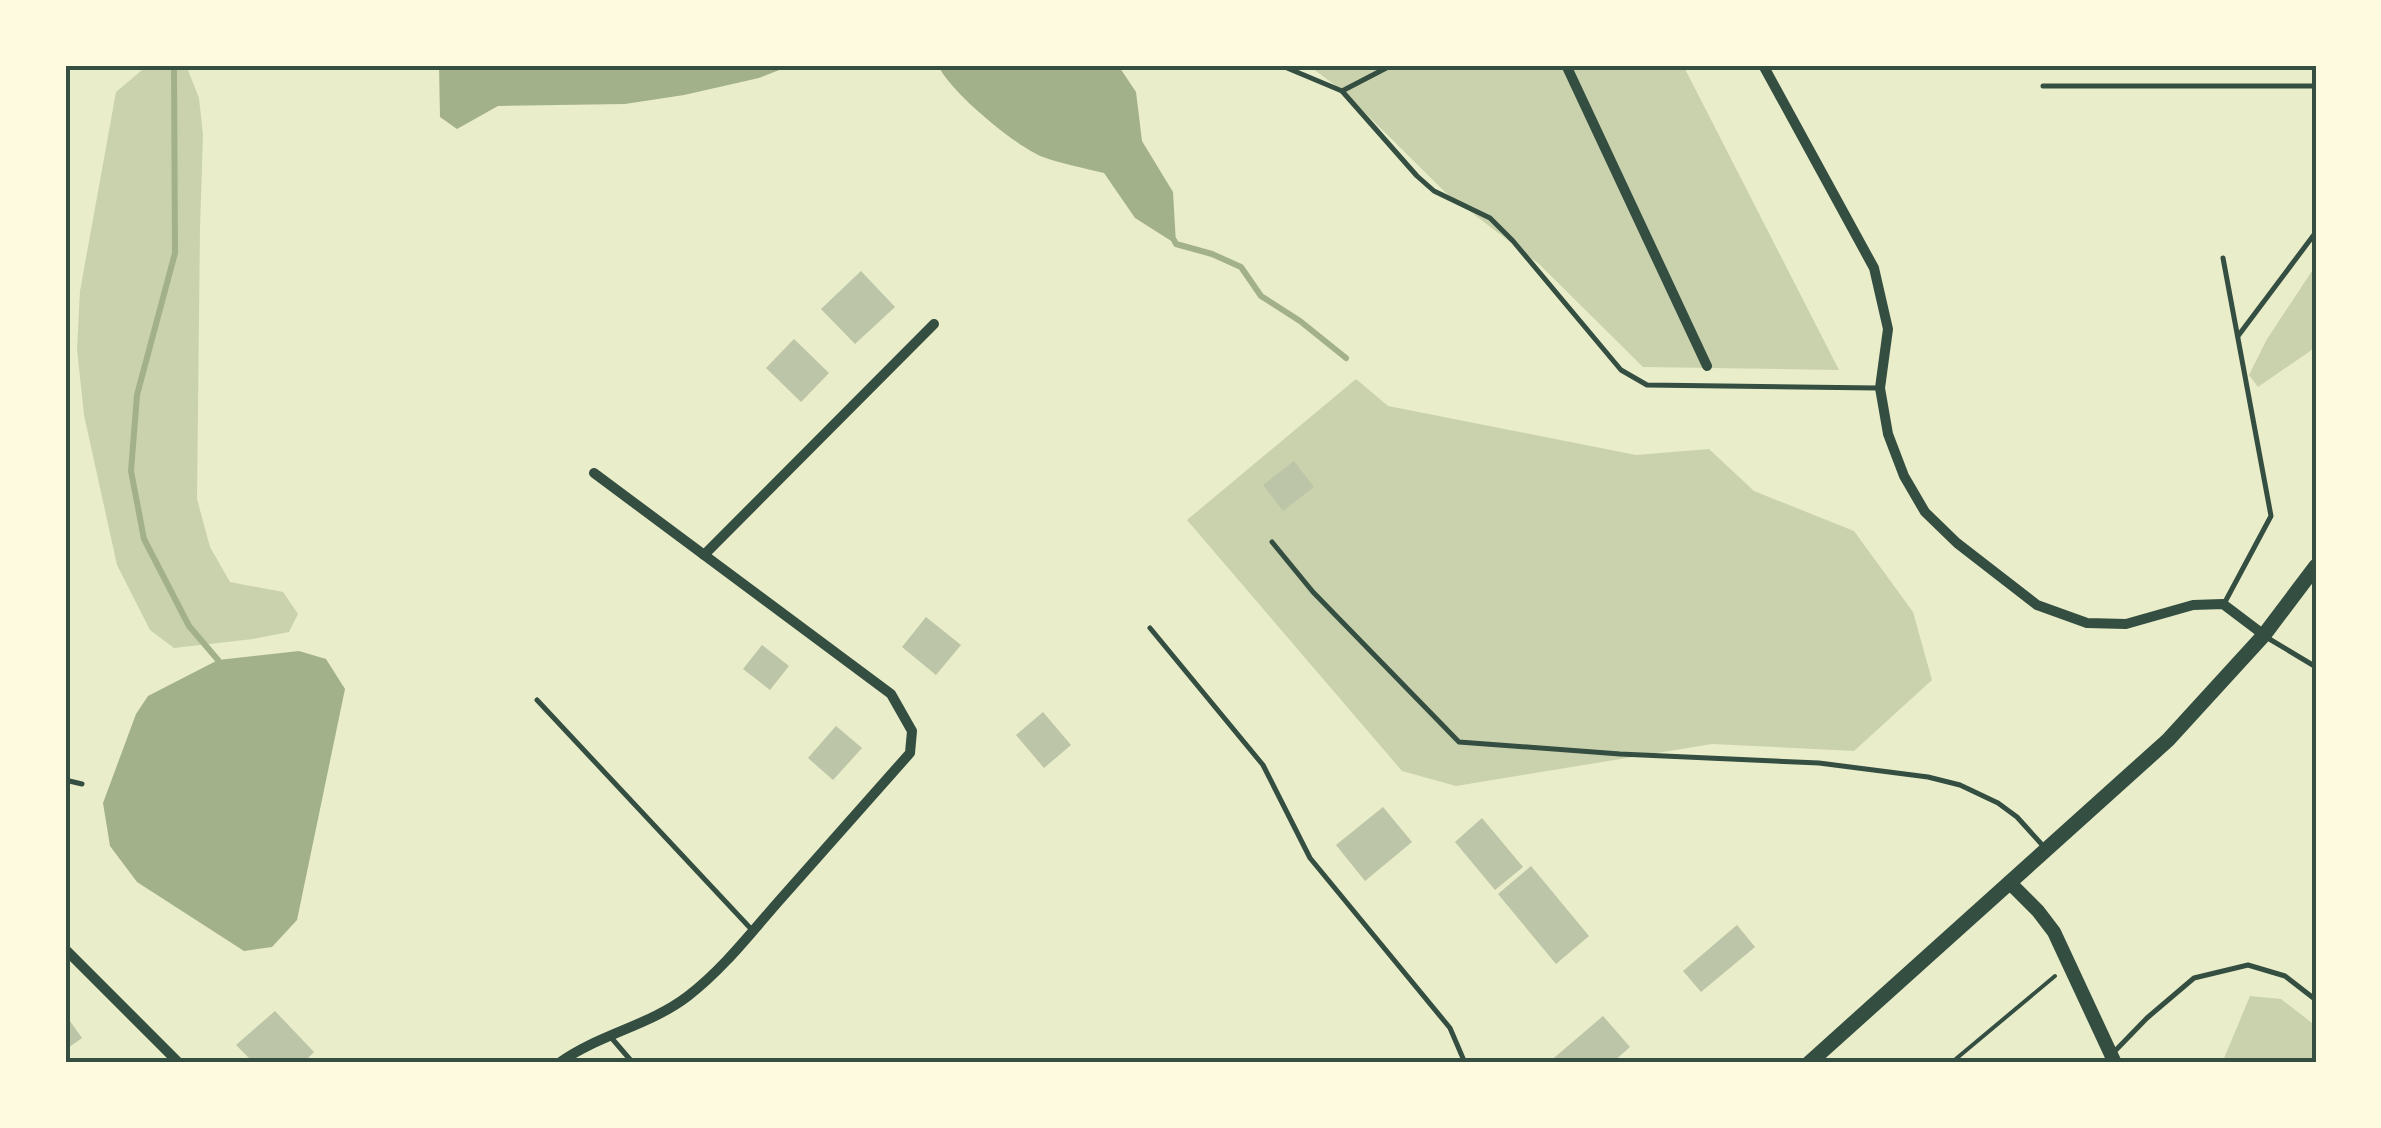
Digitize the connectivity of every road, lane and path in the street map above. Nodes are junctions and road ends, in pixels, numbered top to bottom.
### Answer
1 (1280, 65) edge
2 (1392, 65) edge
3 (1566, 65) edge
4 (1763, 65) edge
5 (2043, 86) dead end
6 (2316, 86) edge
7 (1342, 92) junction
8 (2316, 232) edge
9 (2223, 258) dead end
10 (934, 324) dead end
11 (2238, 336) junction
12 (1707, 366) dead end
13 (1880, 388) junction
14 (594, 473) dead end
15 (1272, 542) dead end
16 (704, 555) junction
17 (2316, 566) edge
18 (2223, 604) junction
19 (1150, 628) dead end
20 (2264, 635) junction
21 (2316, 667) edge
22 (537, 700) dead end
23 (65, 780) edge
24 (82, 784) dead end
25 (2047, 850) junction
26 (2010, 884) junction
27 (753, 931) junction
28 (65, 949) edge
29 (2069, 964) junction
30 (2316, 1000) edge
31 (609, 1035) junction
32 (2113, 1059) edge
33 (179, 1063) edge
34 (559, 1063) edge
35 (634, 1063) edge
36 (1465, 1063) edge
37 (1809, 1063) edge
38 (1951, 1063) edge

1 - 7 lane
2 - 7 lane
3 - 12 street
4 - 13 street
5 - 6 lane
7 - 13 lane
8 - 11 lane
9 - 11 lane
10 - 16 street
11 - 18 lane
13 - 18 street
14 - 16 street
15 - 25 lane
16 - 27 street
17 - 20 main road
18 - 20 street
19 - 36 lane
20 - 21 lane
20 - 25 main road
22 - 27 lane
23 - 24 lane
25 - 26 main road
26 - 29 main road
26 - 37 main road
27 - 31 street
28 - 33 street
29 - 32 main road
29 - 38 path
30 - 32 lane
31 - 34 street
31 - 35 lane

